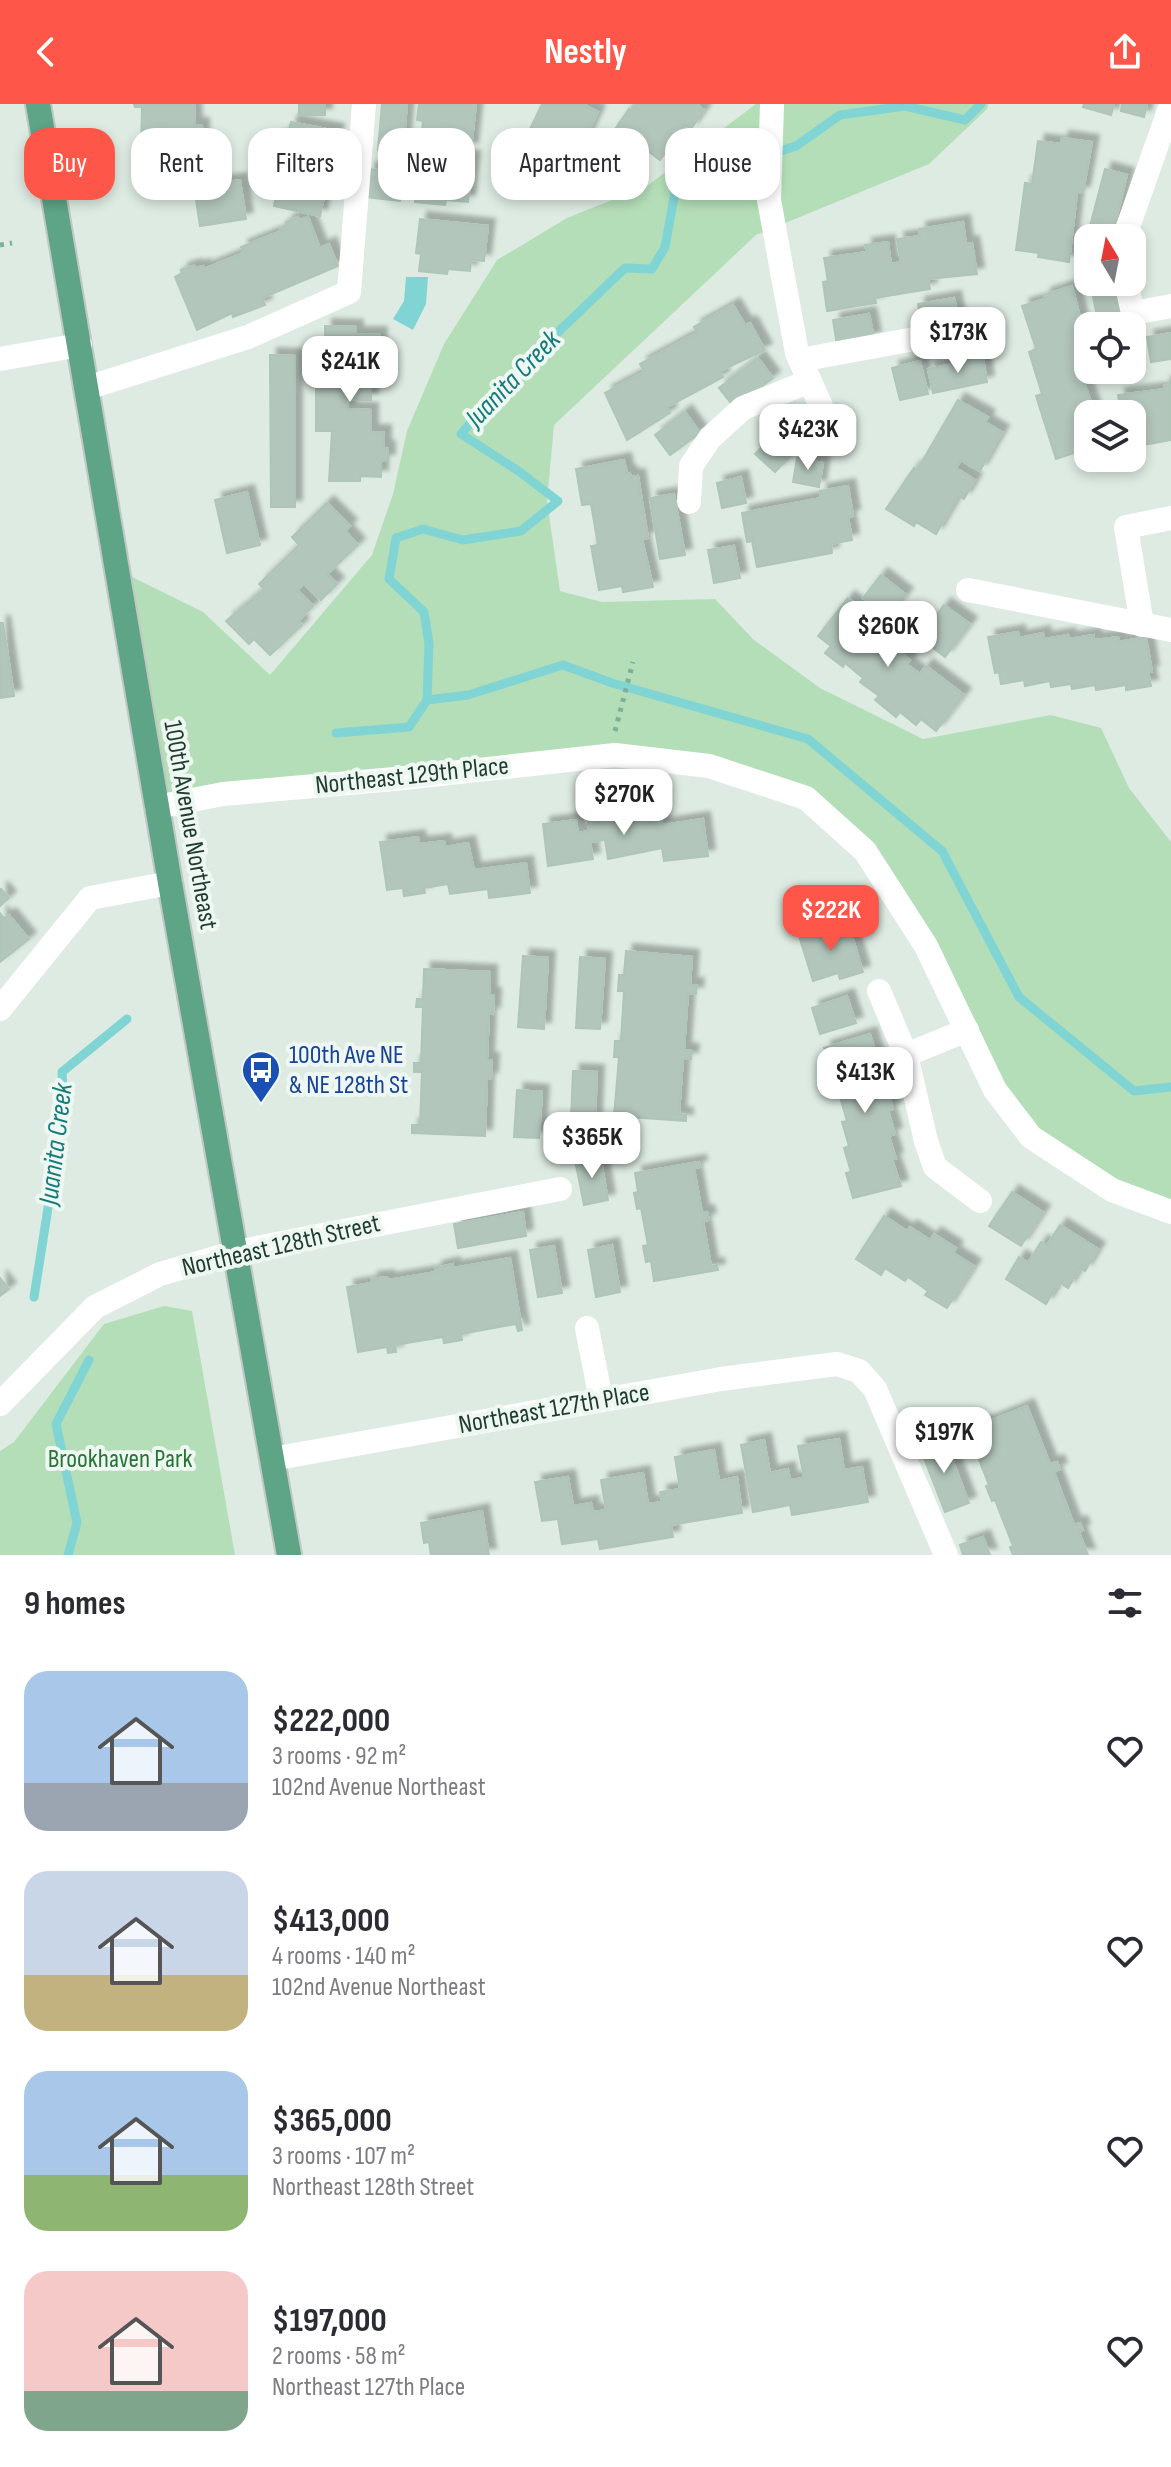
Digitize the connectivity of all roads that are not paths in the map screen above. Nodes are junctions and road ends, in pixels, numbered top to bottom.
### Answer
1 (38, 104) edge
2 (364, 104) edge
3 (1171, 105) edge
4 (772, 106) edge
5 (1129, 224) edge
6 (1129, 296) edge
7 (1171, 306) edge
8 (969, 329) dead end
9 (80, 345) junction
10 (0, 359) edge
11 (805, 370) junction
12 (87, 388) junction
13 (821, 406) dead end
14 (689, 502) dead end
15 (1171, 518) edge
16 (968, 590) dead end
17 (1142, 625) junction
18 (1171, 630) edge
19 (157, 807) junction
20 (170, 883) junction
21 (879, 991) dead end
22 (0, 1009) edge
23 (967, 1030) junction
24 (906, 1055) junction
25 (560, 1189) dead end
26 (980, 1201) dead end
27 (1171, 1212) edge
28 (236, 1252) junction
29 (587, 1328) dead end
30 (601, 1400) junction
31 (0, 1404) edge
32 (272, 1459) junction
33 (289, 1555) edge
34 (946, 1555) edge

1 - 9 main road, 100th Avenue Northeast
2 - 12 street
3 - 5 street
4 - 11 street
6 - 7 street
8 - 11 street
9 - 10 street
9 - 12 main road, 100th Avenue Northeast
11 - 13 street
11 - 14 street
12 - 19 main road, 100th Avenue Northeast
15 - 17 street
16 - 17 street
17 - 18 street
19 - 20 main road, 100th Avenue Northeast
19 - 23 street, Northeast 129th Place
20 - 22 street
20 - 28 main road, 100th Avenue Northeast
21 - 24 street
23 - 24 street
23 - 27 street
24 - 26 street
25 - 28 street, Northeast 128th Street
28 - 31 street, Northeast 128th Street
28 - 32 main road, 100th Avenue Northeast
29 - 30 street
30 - 32 street, Northeast 127th Place
30 - 34 street, Northeast 127th Place
32 - 33 main road, 100th Avenue Northeast

